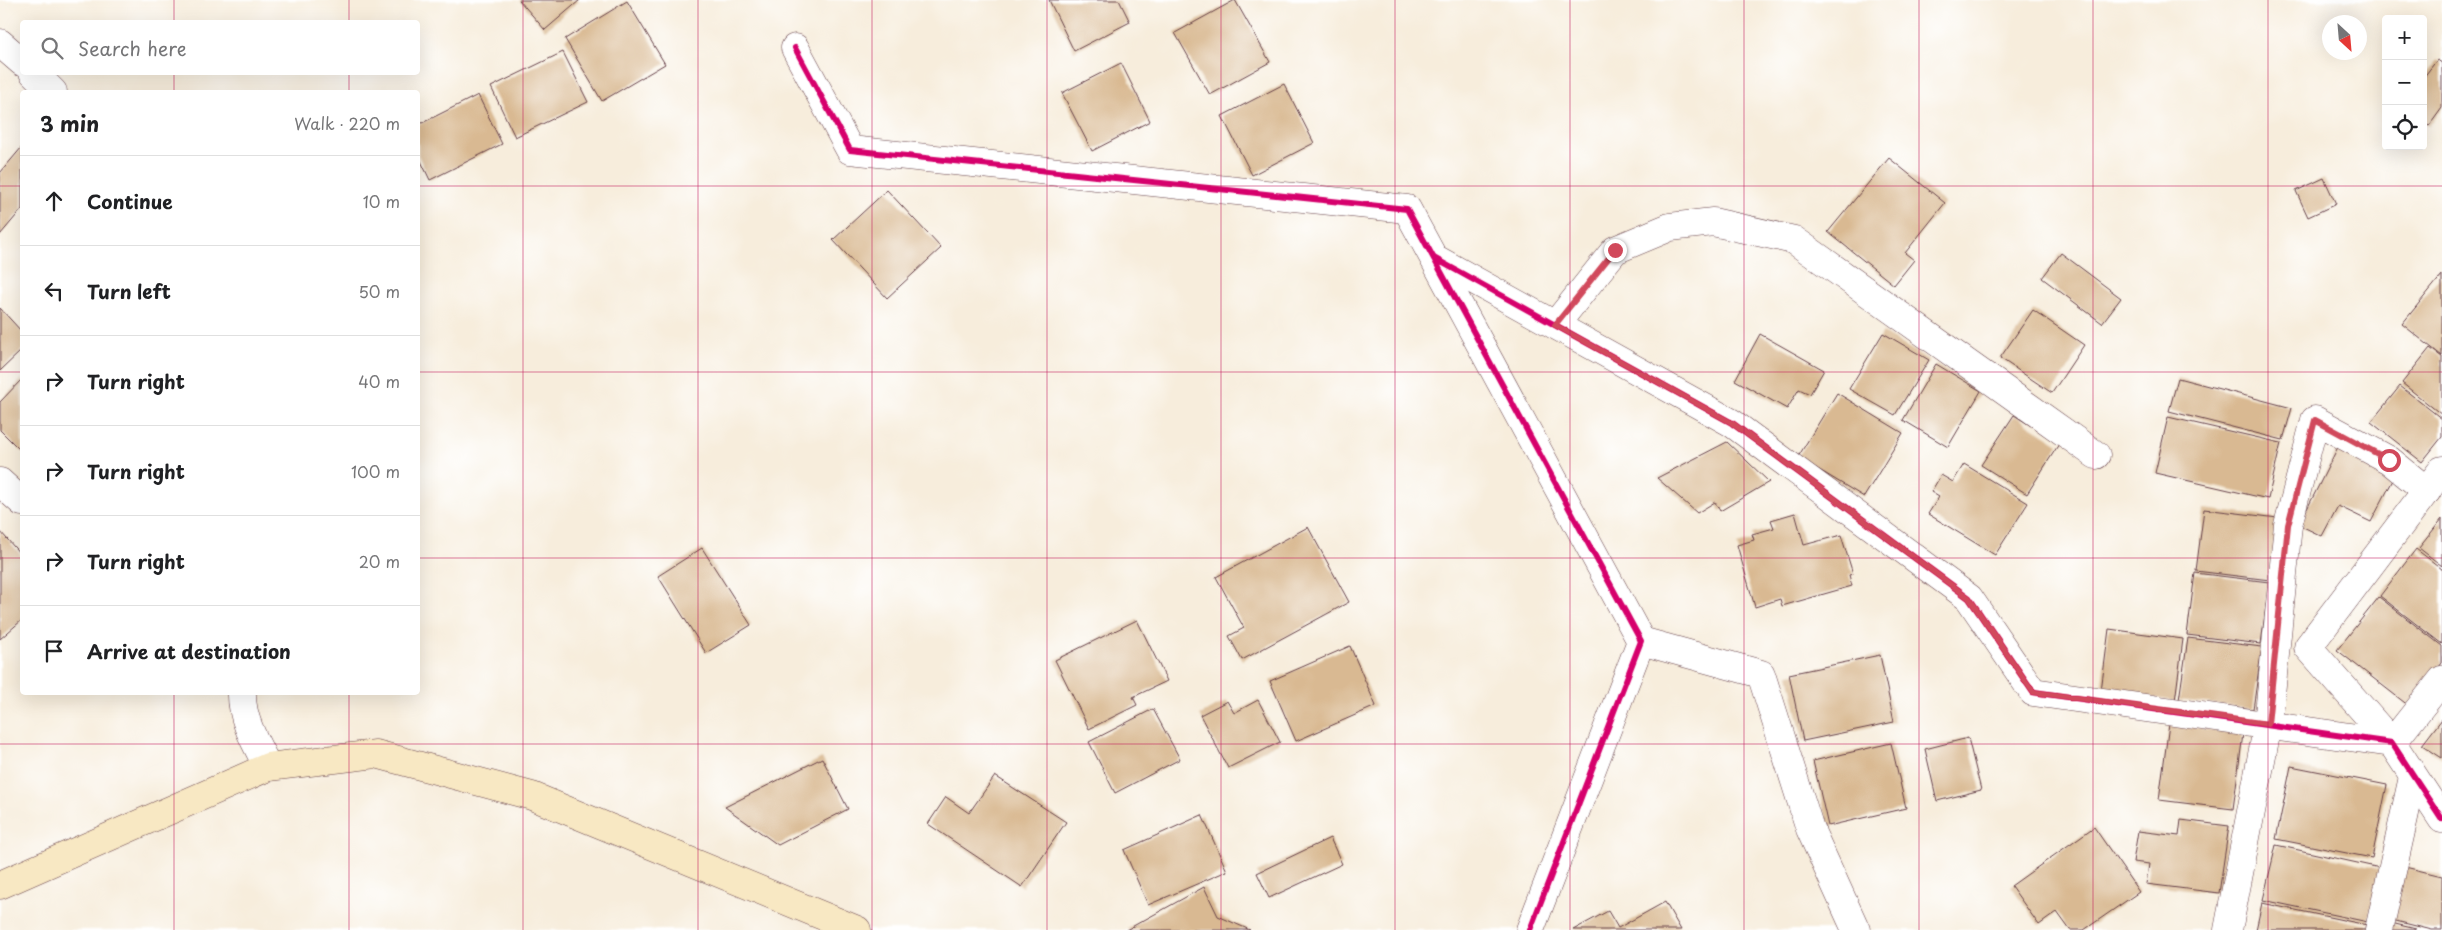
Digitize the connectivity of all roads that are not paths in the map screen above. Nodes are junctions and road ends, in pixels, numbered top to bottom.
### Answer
1 (0, 42) edge
2 (796, 48) dead end
3 (20, 60) edge
4 (36, 75) edge
5 (51, 90) edge
6 (1434, 258) junction
7 (1555, 325) junction
8 (2096, 455) dead end
9 (2434, 480) edge
10 (0, 482) edge
11 (20, 500) edge
12 (2279, 610) junction
13 (1641, 641) junction
14 (2308, 647) junction
15 (2442, 680) edge
16 (238, 696) edge
17 (2268, 724) junction
18 (2392, 743) junction
19 (268, 768) junction
20 (2414, 777) junction
21 (2442, 819) edge
22 (0, 885) edge
23 (857, 930) edge
24 (1530, 930) edge
25 (1856, 930) edge
26 (2228, 930) edge
27 (2379, 930) edge

1 - 3 street
2 - 6 street
4 - 5 street
6 - 7 street
6 - 13 street
7 - 8 street
7 - 17 street
9 - 12 street
9 - 14 street
10 - 11 street
12 - 14 street
12 - 17 street
13 - 24 street
13 - 25 street
14 - 18 street
15 - 18 street
16 - 19 street
17 - 18 street
17 - 26 street
18 - 20 street
19 - 22 main road
19 - 23 main road
20 - 21 street
20 - 27 street

